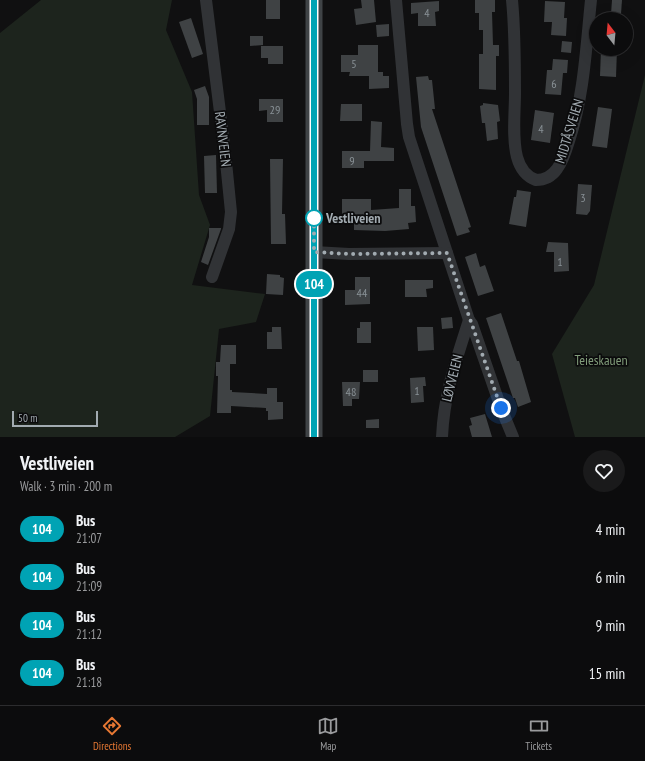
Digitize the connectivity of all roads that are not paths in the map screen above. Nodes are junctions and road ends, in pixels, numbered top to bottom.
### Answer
1 (206, 0) edge
2 (314, 0) edge
3 (396, 0) edge
4 (512, 0) edge
5 (591, 0) edge
6 (314, 252) junction
7 (447, 253) junction
8 (212, 277) dead end
9 (469, 320) junction
10 (314, 437) edge
11 (442, 437) edge
12 (513, 437) edge

1 - 8 street, RAVNVEIEN
2 - 6 main road
3 - 7 street
4 - 5 street, MIDTÅSVEIEN
6 - 7 street
6 - 10 main road
7 - 9 street
9 - 11 street, LØVVEIEN
9 - 12 street

